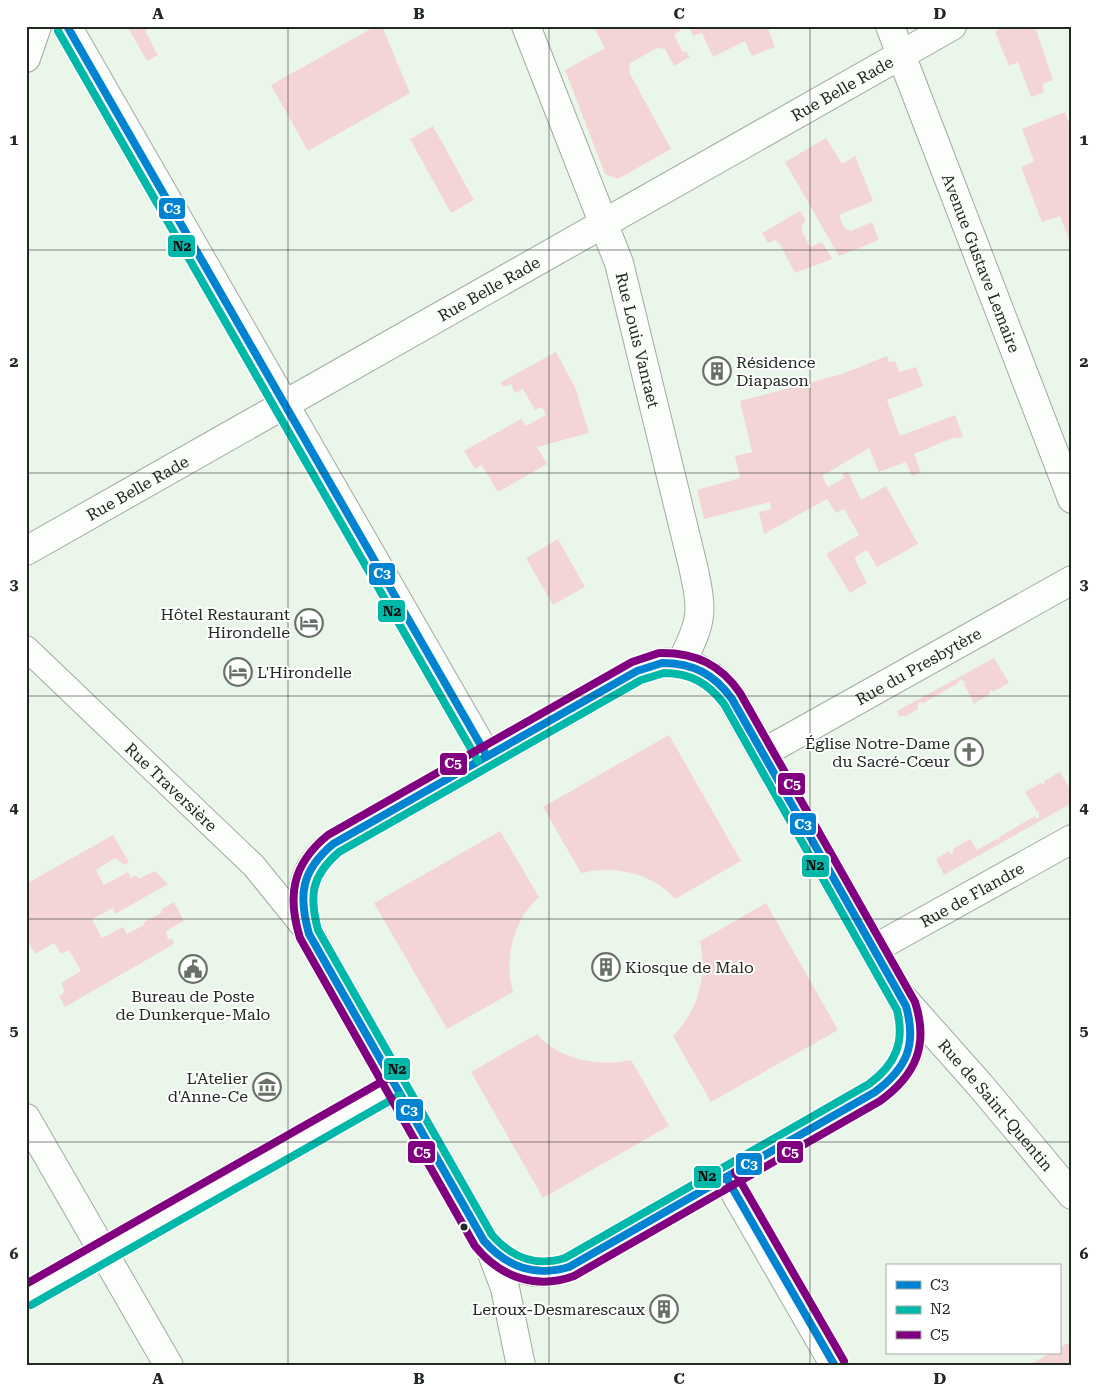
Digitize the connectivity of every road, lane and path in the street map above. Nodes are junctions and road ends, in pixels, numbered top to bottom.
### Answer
1 (37, 26) edge
2 (67, 26) edge
3 (526, 26) edge
4 (890, 26) edge
5 (952, 26) edge
6 (901, 55) junction
7 (26, 58) edge
8 (605, 225) junction
9 (285, 404) junction
10 (1072, 499) edge
11 (26, 550) edge
12 (1072, 580) edge
13 (26, 648) edge
14 (681, 663) junction
15 (763, 753) junction
16 (487, 756) junction
17 (1072, 839) edge
18 (309, 934) junction
19 (874, 950) junction
20 (900, 995) junction
21 (395, 1086) junction
22 (26, 1118) edge
23 (726, 1177) junction
24 (1072, 1195) edge
25 (490, 1248) junction
26 (104, 1252) junction
27 (26, 1296) edge
28 (169, 1366) edge
29 (521, 1366) edge
30 (834, 1366) edge

1 - 7 street
2 - 9 street
3 - 8 street, Rue Louis Vanraet
4 - 6 street, Avenue Gustave Lemaire
5 - 6 street, Rue Belle Rade
6 - 8 street, Rue Belle Rade
6 - 10 street, Avenue Gustave Lemaire
8 - 9 street, Rue Belle Rade
8 - 14 street, Rue Louis Vanraet
9 - 11 street, Rue Belle Rade
9 - 16 street
12 - 15 street, Rue du Presbytère
13 - 18 street, Rue Traversière
14 - 15 street
14 - 16 street
15 - 19 street
16 - 18 street
17 - 19 street, Rue de Flandre
18 - 21 street
19 - 20 street
20 - 23 street
20 - 24 street, Rue de Saint-Quentin
21 - 25 street
21 - 26 street
22 - 26 street
23 - 25 street
23 - 30 street
25 - 29 street
26 - 27 street
26 - 28 street

